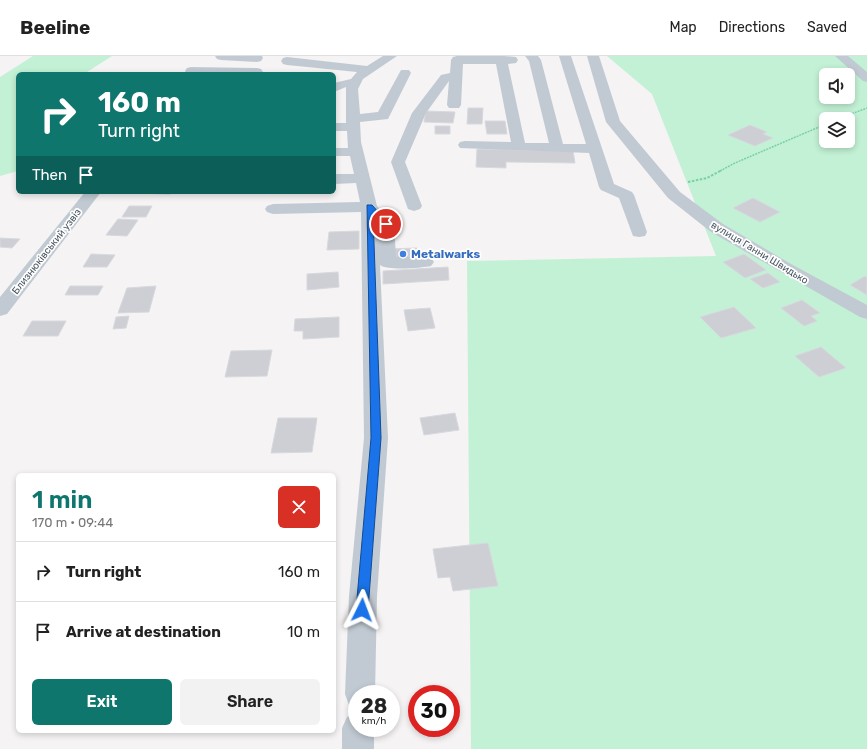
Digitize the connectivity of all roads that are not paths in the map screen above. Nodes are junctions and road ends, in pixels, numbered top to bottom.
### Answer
1 (221, 56) edge
2 (391, 56) edge
3 (565, 56) edge
4 (593, 56) edge
5 (841, 56) edge
6 (257, 58) dead end
7 (456, 58) edge
8 (500, 58) edge
9 (533, 58) edge
10 (287, 61) dead end
11 (193, 69) edge
12 (369, 70) junction
13 (258, 72) dead end
14 (405, 73) dead end
15 (456, 76) junction
16 (867, 78) edge
17 (355, 82) junction
18 (336, 87) edge
19 (454, 105) dead end
20 (353, 123) junction
21 (336, 127) edge
22 (465, 145) dead end
23 (519, 146) junction
24 (557, 148) junction
25 (595, 149) junction
26 (336, 152) edge
27 (357, 152) junction
28 (363, 178) junction
29 (336, 179) edge
30 (91, 194) edge
31 (414, 206) dead end
32 (273, 209) dead end
33 (370, 214) junction
34 (640, 232) dead end
35 (425, 262) dead end
36 (0, 310) edge
37 (867, 313) edge
38 (360, 685) edge
39 (358, 737) edge
40 (358, 749) edge

1 - 6 street
2 - 12 street
3 - 25 street
4 - 37 street, вулиця Ганни Швидько
5 - 16 street
7 - 8 street
7 - 15 street
8 - 9 street
8 - 23 street
9 - 24 street
10 - 12 street
11 - 13 street
12 - 17 street
14 - 20 street
15 - 19 street
15 - 31 street
17 - 18 street
17 - 20 street
20 - 21 street
20 - 27 street
22 - 23 street
23 - 24 street
24 - 25 street
25 - 34 street
26 - 27 street
27 - 28 street
28 - 29 street
28 - 33 street
30 - 36 street, Близнюківський узвіз
32 - 33 street
33 - 35 street
33 - 38 street
39 - 40 street

